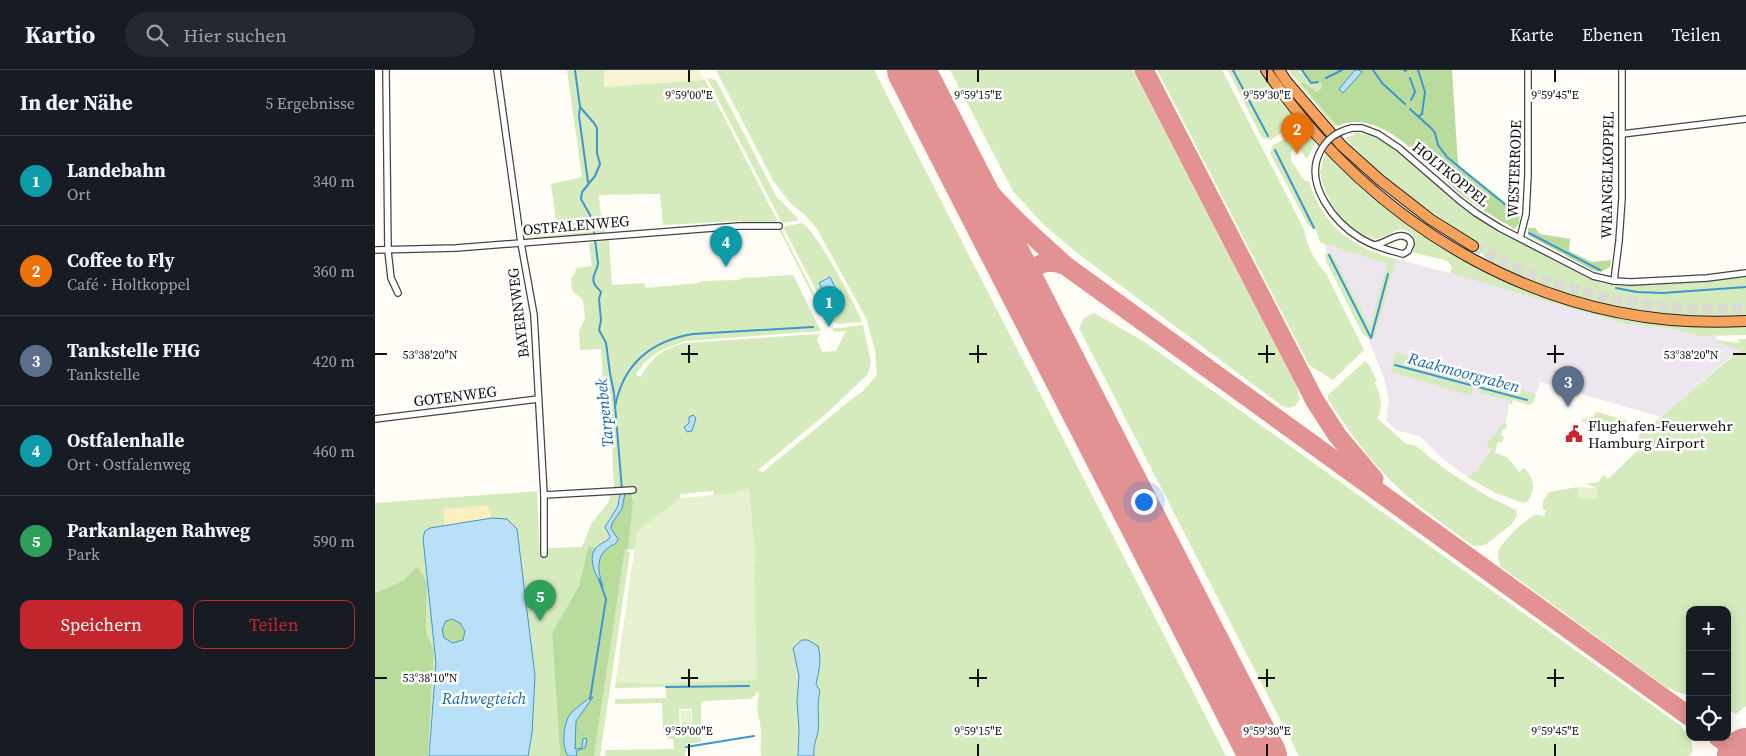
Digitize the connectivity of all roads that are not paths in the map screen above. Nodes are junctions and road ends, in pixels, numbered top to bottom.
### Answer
1 (386, 70) edge
2 (497, 70) edge
3 (1266, 70) edge
4 (1279, 70) edge
5 (1528, 70) edge
6 (1622, 70) edge
7 (1746, 119) edge
8 (1622, 134) junction
9 (779, 226) dead end
10 (1520, 238) junction
11 (521, 243) junction
12 (1375, 245) junction
13 (1473, 246) tunnel mouth
14 (375, 250) edge
15 (388, 250) junction
16 (1746, 273) edge
17 (1614, 281) junction
18 (398, 293) dead end
19 (1746, 321) edge
20 (538, 399) junction
21 (375, 418) edge
22 (630, 490) dead end
23 (544, 495) junction
24 (543, 554) dead end

1 - 15 street
2 - 11 street, BAYERNWEG
3 - 19 highway
4 - 13 highway
5 - 10 street, WESTERRODE
6 - 8 street, WRANGELKOPPEL
7 - 8 street
8 - 17 street, WRANGELKOPPEL
9 - 11 street, OSTFALENWEG
10 - 12 street, HOLTKOPPEL, bridge
10 - 17 street, HOLTKOPPEL
11 - 15 street, OSTFALENWEG
11 - 20 street, BAYERNWEG
12 - 12 street, HOLTKOPPEL
14 - 15 street, OSTFALENWEG
15 - 18 street
16 - 17 street, HOLTKOPPEL
20 - 21 street, GOTENWEG
20 - 23 street, BAYERNWEG
22 - 23 street
23 - 24 street, BAYERNWEG

